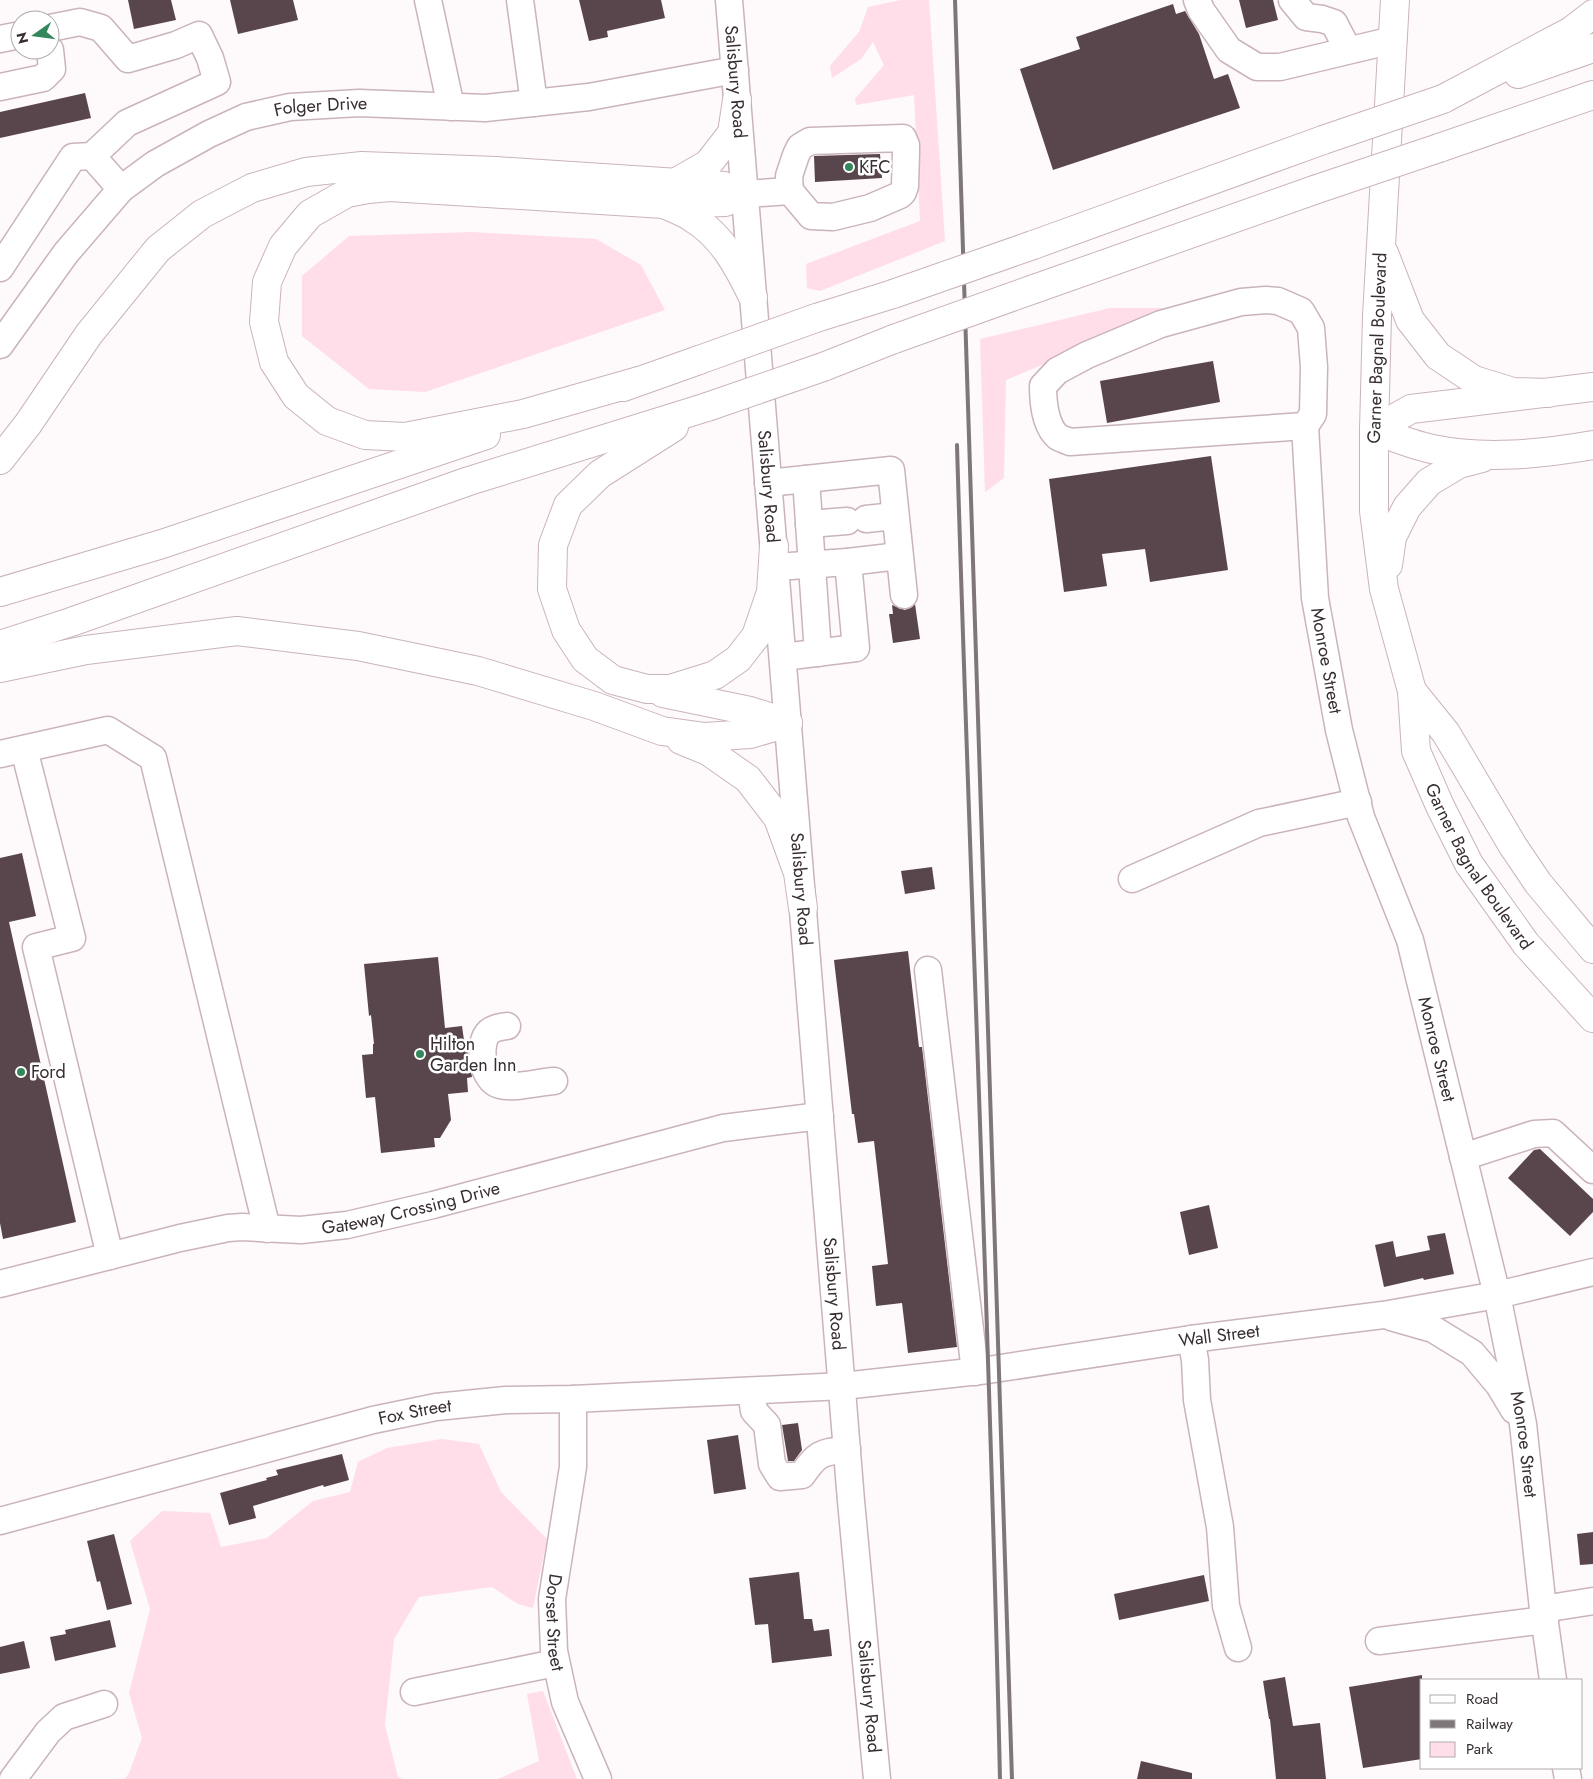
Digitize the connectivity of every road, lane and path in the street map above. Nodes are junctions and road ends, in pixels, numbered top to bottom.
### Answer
1 (428, 0) edge
2 (520, 0) edge
3 (729, 0) edge
4 (1197, 0) edge
5 (1292, 0) edge
6 (1395, 0) edge
7 (1593, 14) edge
8 (60, 26) edge
9 (1393, 40) junction
10 (1593, 48) edge
11 (1348, 50) junction
12 (51, 60) edge
13 (735, 70) junction
14 (0, 87) edge
15 (1593, 96) edge
16 (1443, 99) junction
17 (737, 100) junction
18 (534, 103) junction
19 (452, 107) junction
20 (92, 156) junction
21 (121, 189) junction
22 (790, 191) junction
23 (670, 193) junction
24 (745, 194) junction
25 (1381, 244) junction
26 (0, 268) edge
27 (753, 297) junction
28 (0, 345) edge
29 (639, 382) junction
30 (1593, 388) edge
31 (1548, 393) junction
32 (707, 407) junction
33 (1305, 426) junction
34 (1374, 430) junction
35 (1593, 445) edge
36 (1491, 456) junction
37 (0, 460) edge
38 (806, 479) junction
39 (768, 483) junction
40 (895, 516) junction
41 (809, 524) junction
42 (900, 556) junction
43 (775, 557) junction
44 (848, 562) junction
45 (812, 563) junction
46 (1384, 589) junction
47 (0, 592) edge
48 (904, 595) dead end
49 (0, 645) edge
50 (818, 653) junction
51 (783, 657) junction
52 (0, 668) edge
53 (647, 689) junction
54 (1412, 691) junction
55 (788, 723) junction
56 (662, 731) junction
57 (12, 751) edge
58 (1358, 802) junction
59 (1132, 879) dead end
60 (803, 908) junction
61 (1593, 949) edge
62 (928, 970) dead end
63 (1593, 1018) edge
64 (507, 1026) dead end
65 (554, 1081) dead end
66 (820, 1116) junction
67 (1463, 1157) junction
68 (1593, 1170) edge
69 (267, 1229) junction
70 (110, 1256) junction
71 (1593, 1272) edge
72 (0, 1284) edge
73 (1497, 1295) junction
74 (1383, 1315) junction
75 (1190, 1339) junction
76 (975, 1372) junction
77 (842, 1386) junction
78 (751, 1391) junction
79 (573, 1398) junction
80 (1523, 1424) junction
81 (847, 1449) junction
82 (0, 1521) edge
83 (1593, 1601) edge
84 (1544, 1615) junction
85 (1380, 1641) dead end
86 (1238, 1648) dead end
87 (555, 1663) junction
88 (1553, 1679) edge
89 (414, 1692) dead end
90 (104, 1704) dead end
91 (13, 1779) edge
92 (598, 1779) edge
93 (877, 1779) edge

1 - 19 street
2 - 18 street
3 - 13 street, Salisbury Road
4 - 11 street
5 - 11 street
6 - 9 highway, Garner Bagnal Boulevard
7 - 16 highway
8 - 20 street
9 - 11 street
9 - 25 highway, Garner Bagnal Boulevard
10 - 16 highway
12 - 14 street
13 - 17 street, Salisbury Road
13 - 18 street, Folger Drive
15 - 32 highway, bridge
16 - 29 highway, bridge
17 - 23 highway
17 - 24 street, Salisbury Road
18 - 19 street, Folger Drive
19 - 21 street, Folger Drive
20 - 21 street
20 - 26 street
21 - 28 street, Folger Drive
22 - 22 street
22 - 24 street
23 - 24 highway
23 - 27 highway
23 - 29 highway
23 - 37 highway
24 - 27 street, Salisbury Road
25 - 31 highway
25 - 34 highway, Garner Bagnal Boulevard
27 - 39 street, Salisbury Road
29 - 47 highway
30 - 31 highway
31 - 34 highway
32 - 49 highway
32 - 53 highway
33 - 33 street
33 - 58 street, Monroe Street
34 - 36 highway
34 - 46 highway, Garner Bagnal Boulevard
35 - 36 highway
36 - 46 highway
38 - 39 street
38 - 40 street
38 - 41 street
39 - 43 street, Salisbury Road
40 - 41 street
40 - 42 street
41 - 45 street
42 - 44 street
42 - 48 street
43 - 45 street
43 - 51 street, Salisbury Road
43 - 53 highway
44 - 45 street
44 - 50 street
45 - 50 street
46 - 54 highway, Garner Bagnal Boulevard
50 - 51 street
51 - 55 street, Salisbury Road
52 - 56 highway
53 - 55 highway
54 - 61 highway, Garner Bagnal Boulevard
54 - 63 highway, Garner Bagnal Boulevard
55 - 56 highway
55 - 60 street, Salisbury Road
56 - 60 highway
57 - 69 street
57 - 70 street
58 - 59 street
58 - 67 street, Monroe Street
60 - 66 street, Salisbury Road
62 - 76 street
64 - 65 street
66 - 69 street, Gateway Crossing Drive
66 - 77 street, Salisbury Road
67 - 68 street
67 - 73 street, Monroe Street
69 - 70 street, Gateway Crossing Drive
70 - 72 street, Gateway Crossing Drive
71 - 73 street, Wall Street
73 - 74 street, Wall Street
73 - 80 street, Monroe Street
74 - 75 street, Wall Street
74 - 80 street
75 - 76 street, Wall Street
75 - 86 street
76 - 77 street, Wall Street
77 - 78 street, Fox Street
77 - 81 street, Salisbury Road
78 - 79 street, Fox Street
78 - 81 street
79 - 82 street, Fox Street
79 - 87 street, Dorset Street
80 - 84 street, Monroe Street
81 - 93 street, Salisbury Road
83 - 84 street
84 - 85 street
84 - 88 street, Monroe Street
87 - 89 street
87 - 92 street, Dorset Street
90 - 91 street

